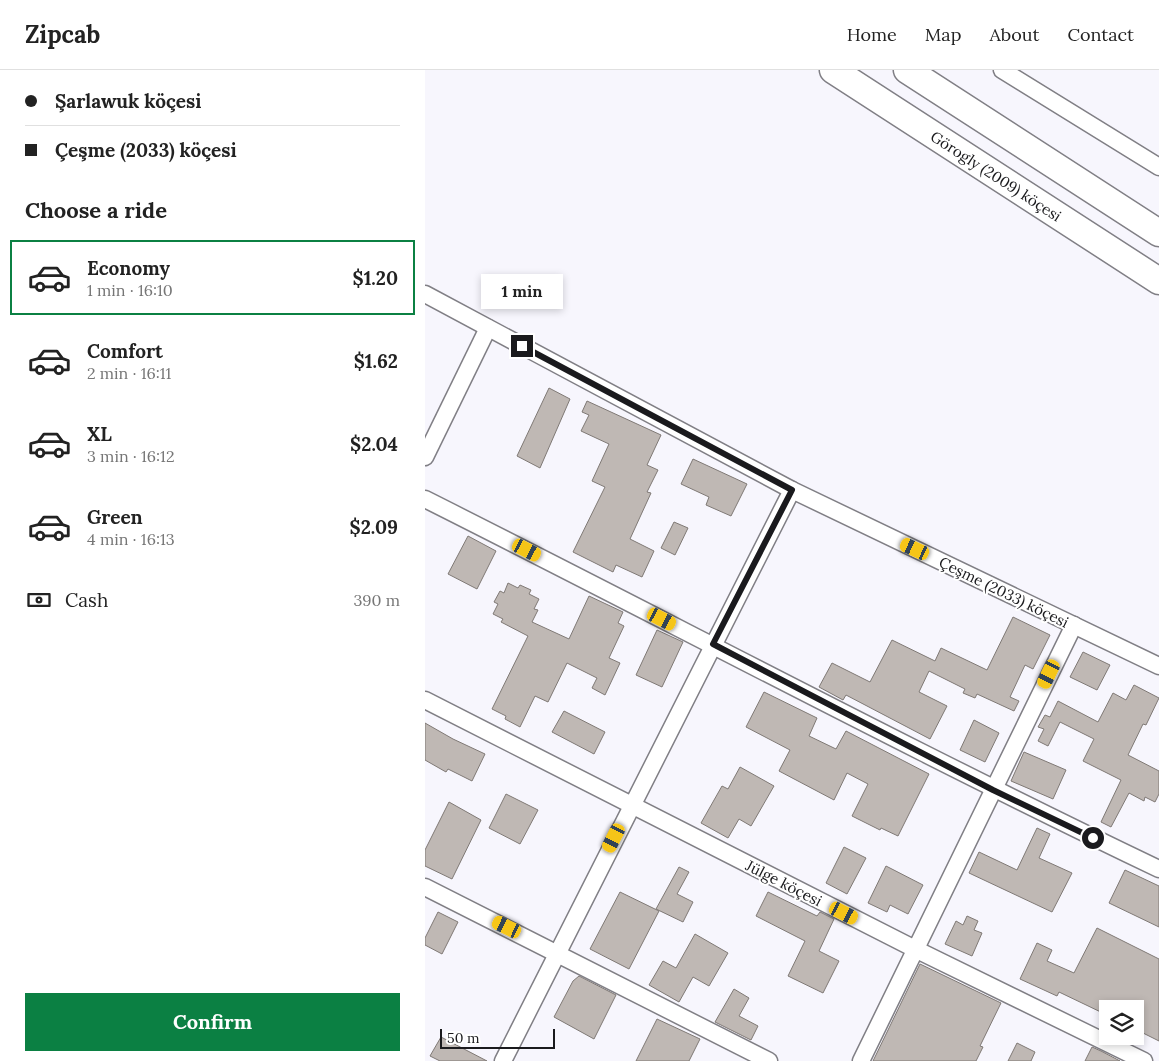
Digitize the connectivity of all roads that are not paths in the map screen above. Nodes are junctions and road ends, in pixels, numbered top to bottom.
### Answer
1 (833, 70) edge
2 (907, 70) edge
3 (1002, 70) edge
4 (1159, 167) edge
5 (1159, 233) edge
6 (1159, 281) edge
7 (425, 294) edge
8 (488, 328) junction
9 (425, 457) edge
10 (792, 490) junction
11 (425, 499) edge
12 (1074, 625) junction
13 (713, 644) junction
14 (1159, 666) edge
15 (425, 700) edge
16 (993, 790) junction
17 (631, 806) junction
18 (1159, 870) edge
19 (425, 887) edge
20 (915, 948) junction
21 (557, 952) junction
22 (503, 1061) edge
23 (769, 1061) edge
24 (861, 1061) edge
25 (1145, 1061) edge

1 - 6 main road, Görogly (2009) köçesi
2 - 5 main road
3 - 4 street
7 - 8 street, Çeşme (2033) köçesi
8 - 9 street
8 - 10 street, Çeşme (2033) köçesi
10 - 12 street, Çeşme (2033) köçesi
10 - 13 street
11 - 13 street
12 - 14 street, Çeşme (2033) köçesi
12 - 16 street
13 - 16 street
13 - 17 street
15 - 17 street, Jülge köçesi
16 - 18 street
16 - 20 street
17 - 20 street, Jülge köçesi
17 - 21 street
19 - 21 street
20 - 24 street
20 - 25 street, Jülge köçesi
21 - 22 street
21 - 23 street

